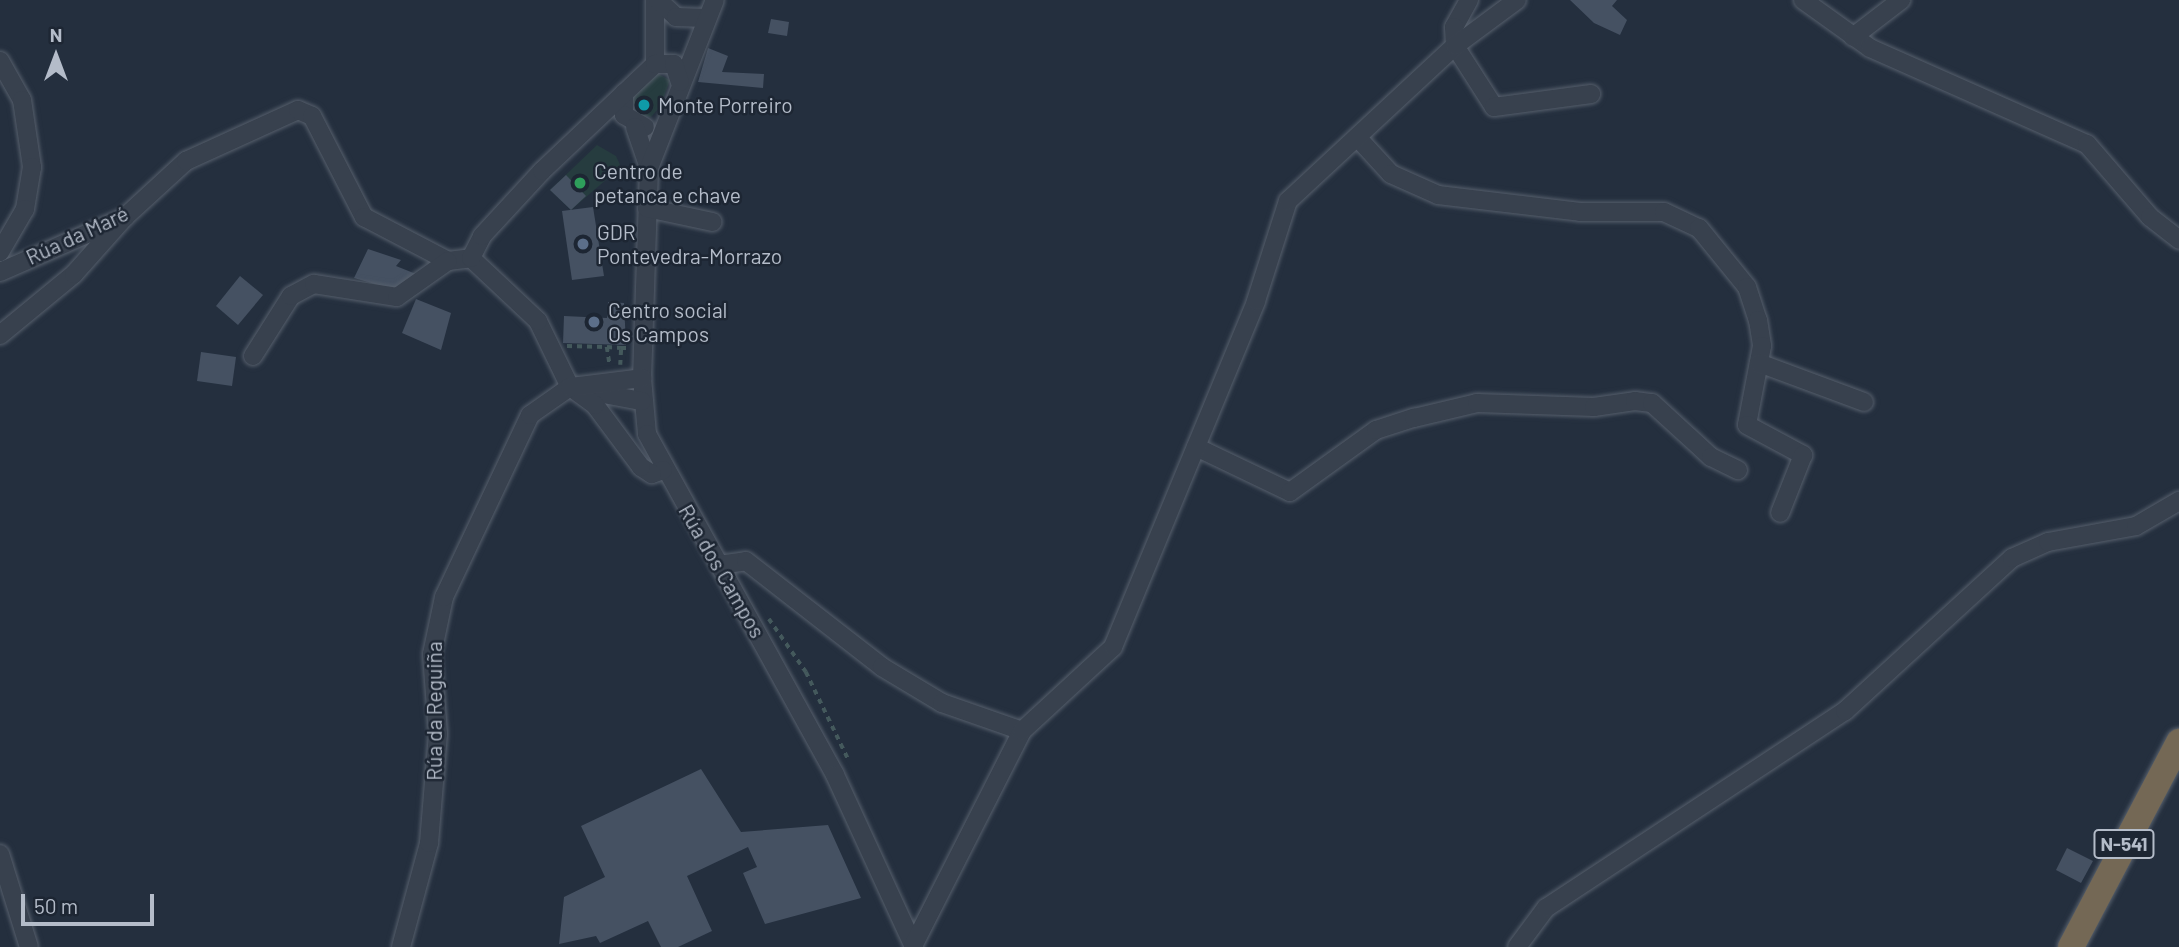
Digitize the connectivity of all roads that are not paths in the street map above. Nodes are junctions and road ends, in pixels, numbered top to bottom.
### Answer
1 (656, 0) edge
2 (715, 0) edge
3 (1469, 0) edge
4 (1517, 0) edge
5 (1803, 0) edge
6 (1901, 0) edge
7 (708, 18) junction
8 (1853, 37) junction
9 (1455, 46) junction
10 (0, 61) edge
11 (655, 64) junction
12 (680, 82) junction
13 (624, 93) junction
14 (1591, 94) dead end
15 (665, 118) junction
16 (635, 127) junction
17 (1357, 138) junction
18 (649, 169) junction
19 (647, 208) junction
20 (125, 217) junction
21 (712, 222) dead end
22 (2179, 240) edge
23 (0, 252) edge
24 (471, 258) junction
25 (448, 261) junction
26 (0, 272) edge
27 (0, 335) edge
28 (253, 356) dead end
29 (1759, 362) junction
30 (642, 378) junction
31 (570, 387) junction
32 (642, 401) junction
33 (1864, 402) dead end
34 (1196, 447) junction
35 (663, 470) junction
36 (1738, 470) dead end
37 (2179, 501) edge
38 (1780, 513) dead end
39 (719, 565) junction
40 (1022, 731) junction
41 (2179, 742) edge
42 (0, 854) edge
43 (914, 946) edge
44 (29, 947) edge
45 (401, 947) edge
46 (1517, 947) edge
47 (2071, 947) edge

1 - 7 street
1 - 11 street
2 - 7 street
3 - 9 street
4 - 9 street
5 - 8 street
6 - 8 street
7 - 12 street
8 - 22 street
9 - 14 street
9 - 17 street
10 - 23 street, Rúa da Maré
11 - 12 street
11 - 13 street
12 - 15 street, Rúa dos Campos
13 - 16 street, Rúa dos Campos
13 - 24 street
15 - 16 street
15 - 18 street, Rúa dos Campos
16 - 18 street, Rúa dos Campos
17 - 29 street
17 - 34 street
18 - 19 street, Rúa dos Campos
19 - 21 street
19 - 30 street, Rúa dos Campos
20 - 25 street, Rúa da Maré
20 - 26 street, Rúa da Maré
20 - 27 street
24 - 25 street
24 - 31 street
25 - 28 street
29 - 33 street
29 - 38 street
30 - 31 street, Rúa da Reguiña
30 - 32 street, Rúa dos Campos
31 - 32 street
31 - 35 street
31 - 45 street, Rúa da Reguiña
32 - 35 street, Rúa dos Campos
34 - 36 street
34 - 40 street
35 - 39 street, Rúa dos Campos
37 - 46 street
39 - 40 street
39 - 43 street, Rúa dos Campos
40 - 43 street
41 - 47 highway, N-541
42 - 44 street

